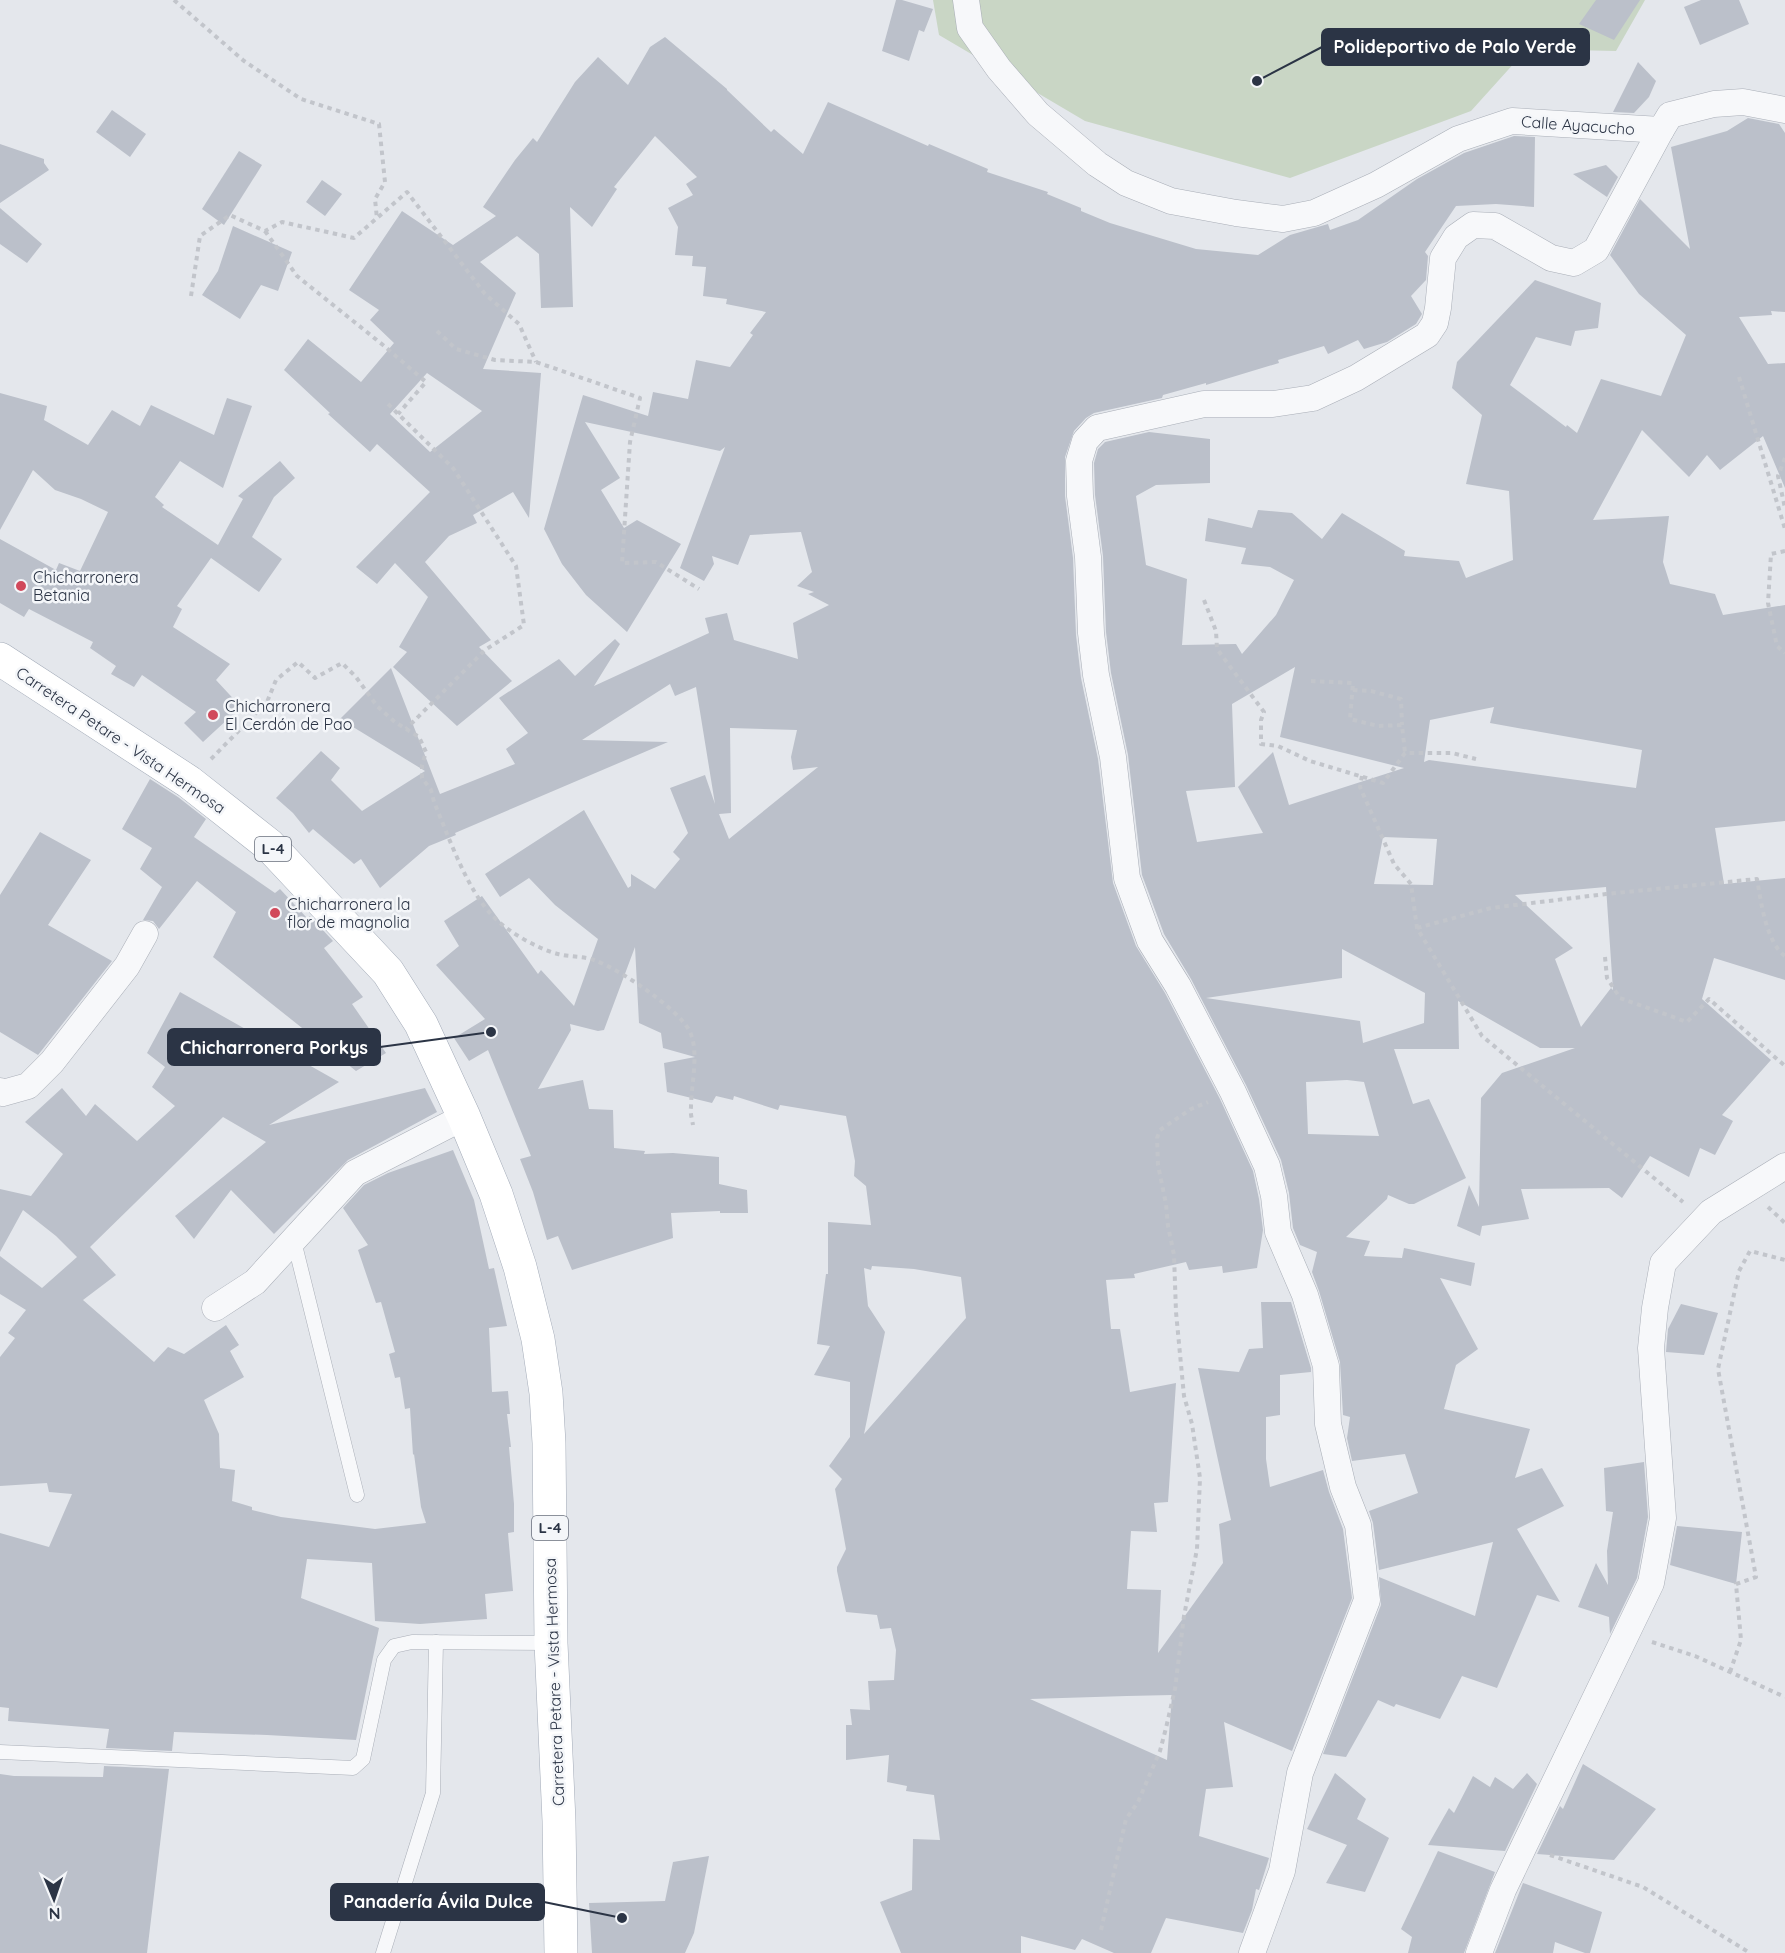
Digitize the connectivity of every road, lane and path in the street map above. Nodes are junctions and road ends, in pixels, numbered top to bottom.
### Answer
1 (174, 0) edge
2 (966, 0) edge
3 (1785, 110) edge
4 (1661, 130) junction
5 (377, 219) junction
6 (265, 231) junction
7 (191, 296) dead end
8 (437, 331) dead end
9 (536, 362) junction
10 (1739, 377) dead end
11 (388, 404) dead end
12 (398, 414) junction
13 (1785, 458) edge
14 (1785, 508) edge
15 (1785, 529) edge
16 (1785, 551) edge
17 (699, 589) dead end
18 (1204, 600) dead end
19 (1785, 653) edge
20 (0, 659) edge
21 (1311, 681) dead end
22 (1353, 690) junction
23 (1401, 725) junction
24 (405, 729) junction
25 (1406, 753) junction
26 (1476, 759) dead end
27 (1362, 776) junction
28 (189, 782) junction
29 (1417, 928) junction
30 (145, 934) dead end
31 (1785, 956) edge
32 (1605, 957) dead end
33 (1785, 1066) edge
34 (0, 1091) edge
35 (1233, 1092) junction
36 (464, 1117) junction
37 (693, 1125) dead end
38 (1785, 1166) edge
39 (1704, 1219) junction
40 (294, 1241) junction
41 (1785, 1260) edge
42 (215, 1308) dead end
43 (357, 1495) dead end
44 (1626, 1633) junction
45 (436, 1642) junction
46 (551, 1643) junction
47 (1730, 1672) junction
48 (1785, 1697) edge
49 (0, 1752) edge
50 (1524, 1846) junction
51 (1101, 1930) dead end
52 (383, 1953) edge
53 (561, 1953) edge
54 (1252, 1953) edge
55 (1479, 1953) edge
56 (1750, 1953) edge

1 - 5 path
2 - 4 street, Calle Ayacucho
3 - 4 street
4 - 35 street
5 - 6 path
5 - 9 path
6 - 7 path
6 - 12 path
8 - 9 path
9 - 17 path
10 - 15 path
11 - 12 path
12 - 24 path
13 - 14 path
16 - 19 path
18 - 27 path
20 - 28 main road, Carretera Petare - Vista Hermosa / L-4
21 - 22 path
22 - 23 path
22 - 23 path
23 - 25 path
24 - 28 path
24 - 37 path
25 - 26 path
25 - 27 path
27 - 29 path
28 - 36 main road, Carretera Petare - Vista Hermosa / L-4
29 - 31 path
29 - 39 path
30 - 34 street
32 - 33 path
35 - 51 path
35 - 54 street
36 - 40 street
36 - 46 main road, Carretera Petare - Vista Hermosa / L-4
38 - 39 street
39 - 44 street
40 - 42 street
40 - 43 lane
41 - 47 path
44 - 47 path
44 - 50 street
45 - 46 lane
45 - 49 lane
45 - 52 lane
46 - 53 main road, Carretera Petare - Vista Hermosa / L-4
47 - 48 path
50 - 55 street
50 - 56 path

